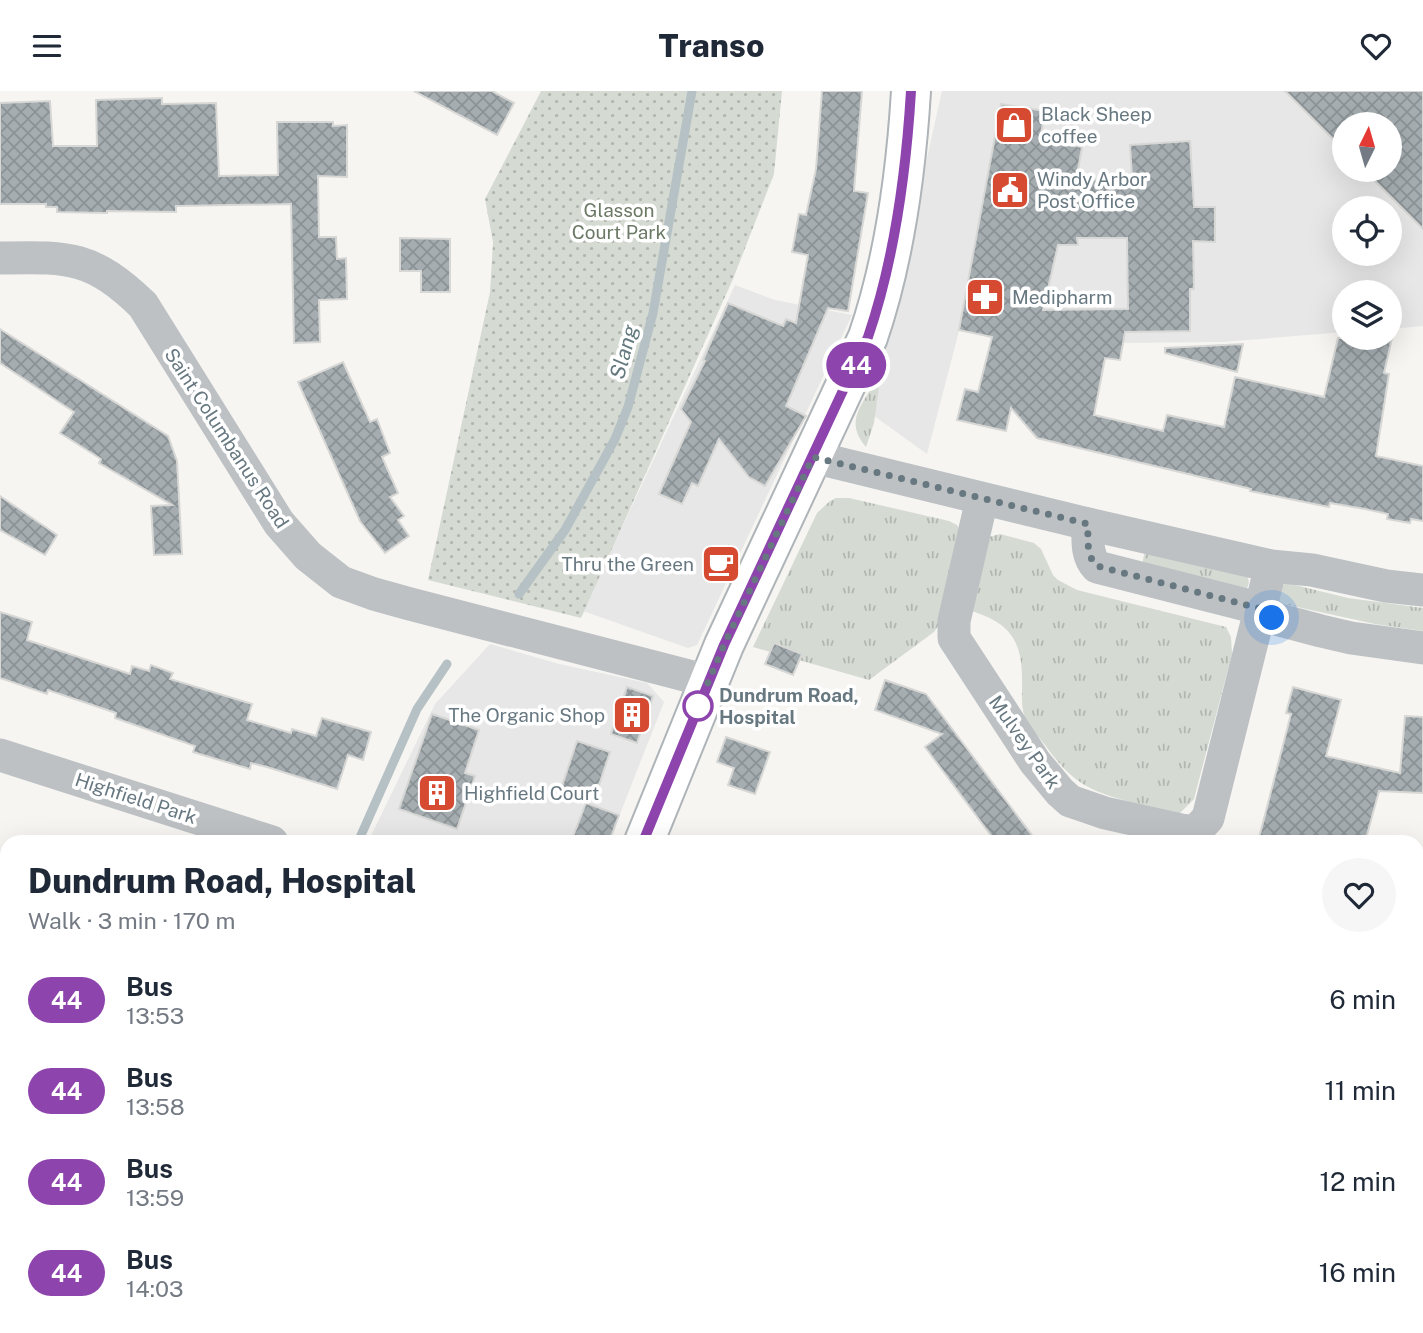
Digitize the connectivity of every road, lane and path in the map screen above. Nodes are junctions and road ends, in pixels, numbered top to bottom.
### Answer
1 (911, 91) edge
2 (0, 258) edge
3 (813, 457) junction
4 (982, 499) junction
5 (1088, 524) junction
6 (1271, 566) junction
7 (1423, 590) edge
8 (1262, 609) junction
9 (1423, 648) edge
10 (708, 681) junction
11 (0, 755) edge
12 (250, 835) edge
13 (646, 835) edge

1 - 3 main road
2 - 10 street, Saint Columbanus Road
3 - 4 street
3 - 10 main road
4 - 5 street
4 - 8 street, Mulvey Park
5 - 6 street
5 - 8 street
6 - 7 street
6 - 8 street, Mulvey Park
8 - 9 street
10 - 13 main road
11 - 12 street, Highfield Park

